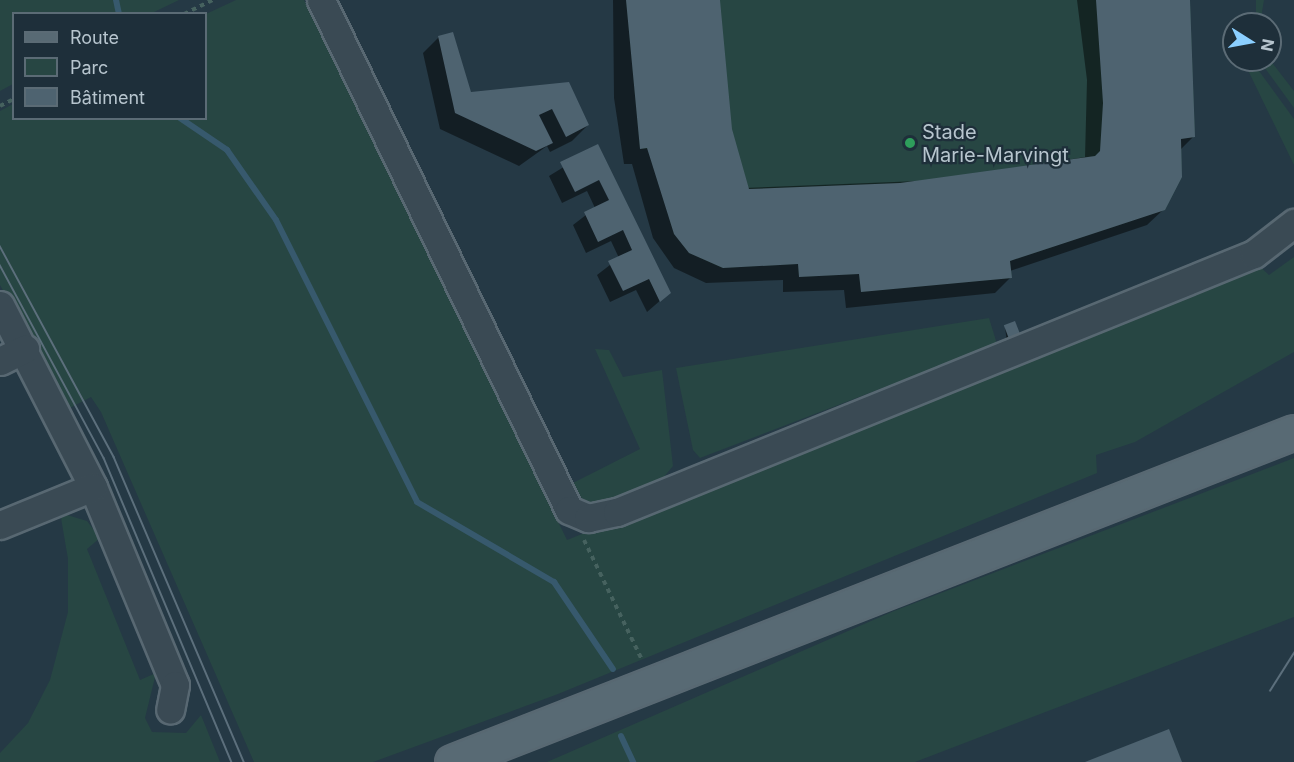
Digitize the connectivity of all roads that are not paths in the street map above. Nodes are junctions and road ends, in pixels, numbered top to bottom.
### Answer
1 (321, 0) edge
2 (1294, 223) edge
3 (0, 305) edge
4 (25, 349) junction
5 (0, 361) edge
6 (1294, 432) edge
7 (93, 487) junction
8 (0, 525) edge
9 (170, 710) dead end
10 (453, 762) edge

1 - 2 street
3 - 4 street
4 - 5 street
4 - 7 street
6 - 10 main road
7 - 8 street
7 - 9 street

